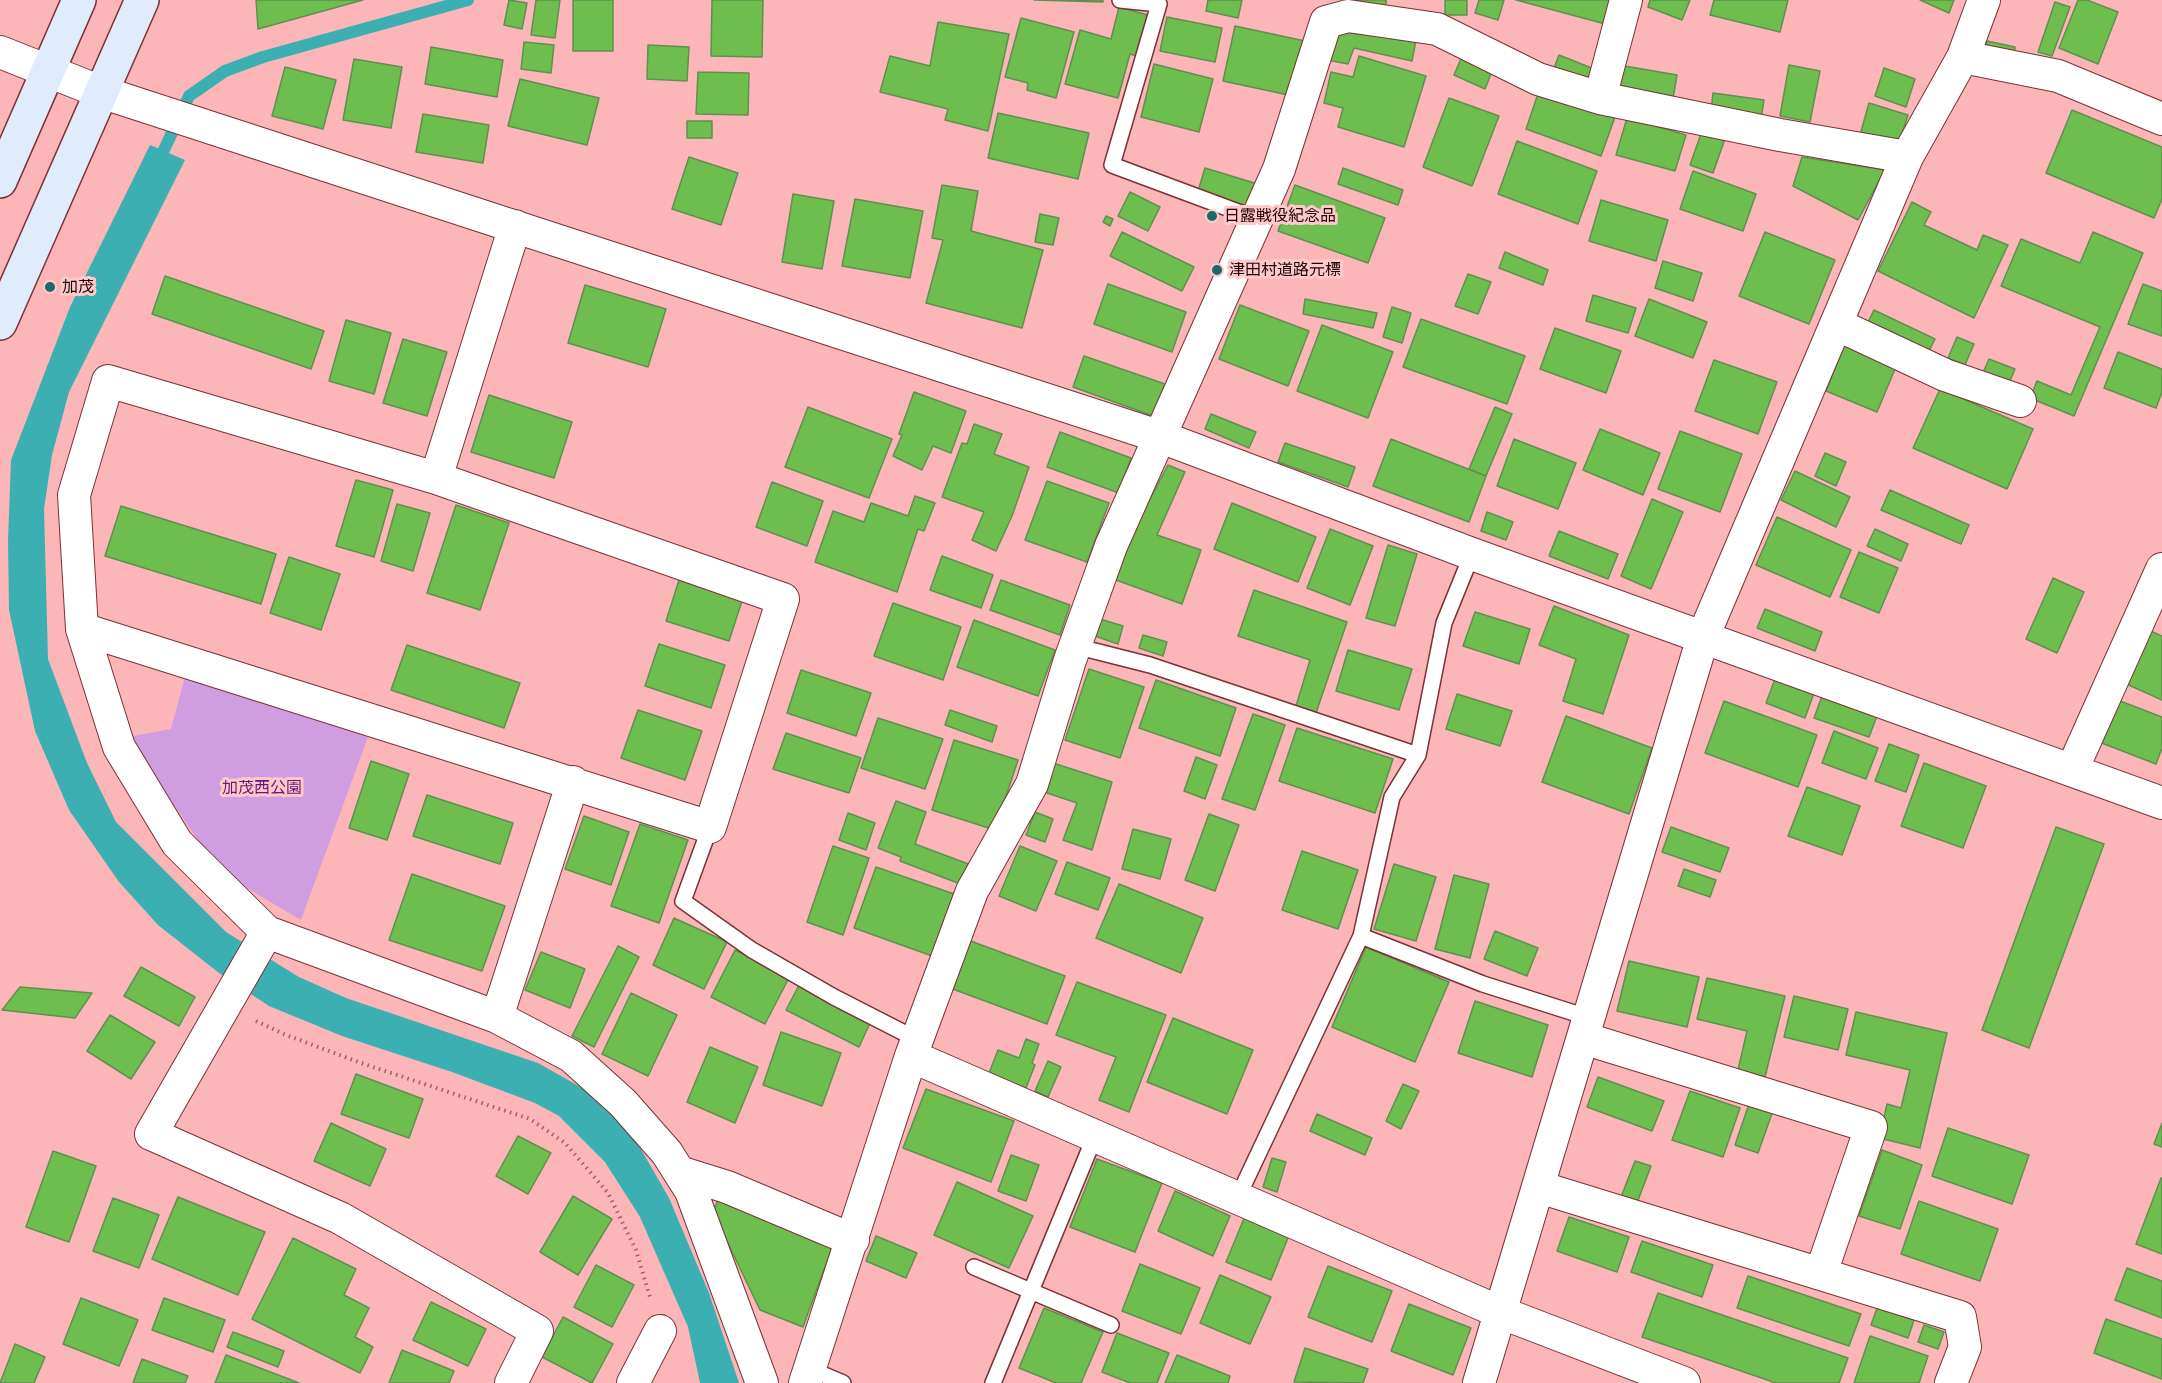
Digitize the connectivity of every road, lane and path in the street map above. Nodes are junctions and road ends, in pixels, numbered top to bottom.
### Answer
1 (79, 0) edge
2 (142, 0) edge
3 (1120, 0) edge
4 (1626, 0) edge
5 (1984, 0) edge
6 (1322, 11) edge
7 (0, 52) edge
8 (1963, 57) junction
9 (47, 72) junction
10 (101, 92) junction
11 (1600, 98) junction
12 (2162, 119) edge
13 (1907, 157) junction
14 (0, 181) edge
15 (1257, 219) junction
16 (515, 226) junction
17 (0, 323) edge
18 (1836, 324) junction
19 (2020, 401) dead end
20 (1161, 437) junction
21 (436, 478) junction
22 (1472, 554) junction
23 (2162, 569) edge
24 (82, 629) junction
25 (1703, 637) junction
26 (1075, 646) junction
27 (1418, 756) junction
28 (2072, 770) junction
29 (573, 782) junction
30 (2161, 801) edge
31 (710, 827) junction
32 (267, 932) junction
33 (1361, 936) junction
34 (223, 1005) junction
35 (497, 1017) junction
36 (1587, 1028) junction
37 (915, 1048) junction
38 (1095, 1136) junction
39 (679, 1172) junction
40 (1539, 1187) junction
41 (1238, 1198) junction
42 (853, 1240) junction
43 (974, 1267) dead end
44 (1821, 1273) junction
45 (1031, 1291) junction
46 (1502, 1313) junction
47 (1111, 1325) dead end
48 (660, 1331) joint
49 (808, 1376) edge
50 (511, 1383) edge
51 (633, 1383) edge
52 (762, 1383) edge
53 (843, 1383) edge
54 (993, 1383) edge
55 (1479, 1383) edge
56 (1684, 1383) edge
57 (1951, 1383) edge

1 - 9 street
2 - 10 street
3 - 15 lane
4 - 11 street
5 - 8 street
6 - 11 street
6 - 15 street
7 - 9 street
8 - 12 street
8 - 13 street
9 - 10 street
9 - 14 street
10 - 16 street
10 - 17 street
11 - 13 street
13 - 18 street
15 - 20 street
16 - 20 street
16 - 21 street
18 - 19 street
18 - 25 street
20 - 22 street
20 - 26 street
21 - 24 street
21 - 31 street
22 - 25 street
22 - 27 lane
23 - 28 street
24 - 29 street
24 - 32 street
25 - 28 street
25 - 36 street
26 - 27 lane
26 - 37 street
27 - 33 lane
28 - 30 street
29 - 31 street
29 - 35 street
31 - 37 lane
32 - 34 street
32 - 35 street
33 - 36 lane
33 - 41 lane
34 - 48 path
34 - 50 street
35 - 39 street
36 - 40 street
36 - 44 street
37 - 38 street
37 - 42 street
38 - 41 street
38 - 45 lane
39 - 42 street
39 - 52 street
40 - 44 street
40 - 46 street
41 - 46 street
42 - 49 street
43 - 45 lane
44 - 57 street
45 - 47 lane
45 - 54 lane
46 - 55 street
46 - 56 street
48 - 51 street
49 - 53 lane

